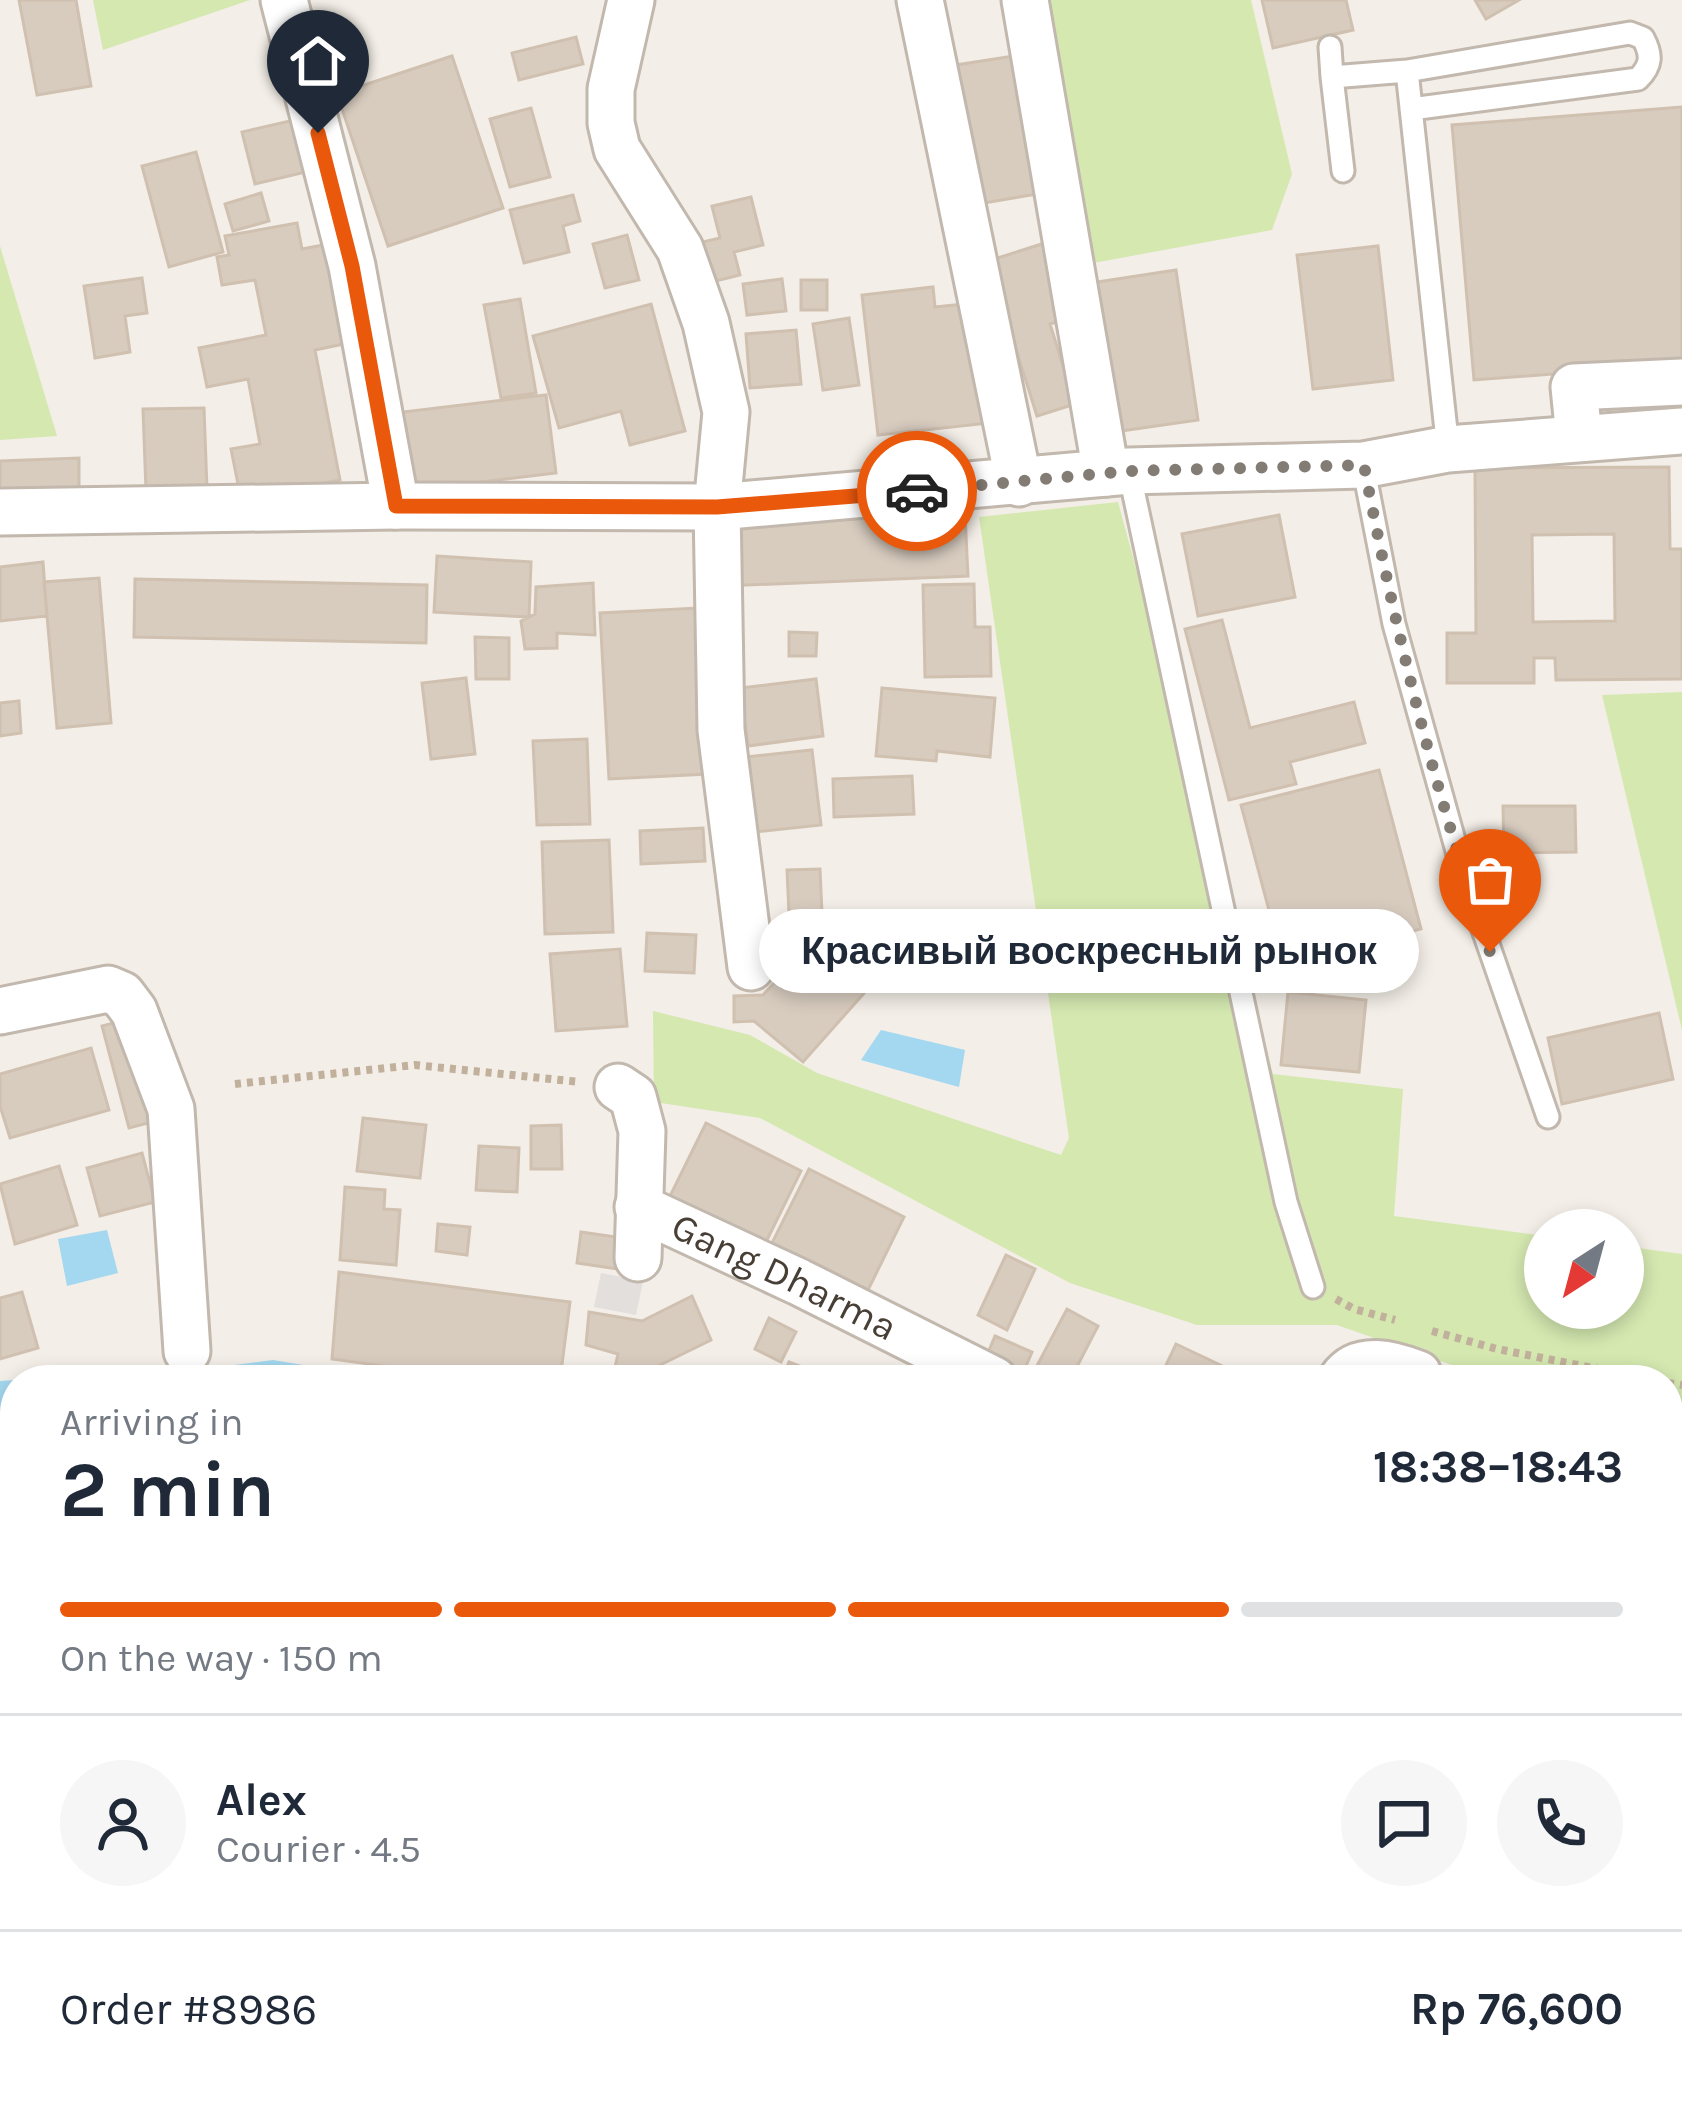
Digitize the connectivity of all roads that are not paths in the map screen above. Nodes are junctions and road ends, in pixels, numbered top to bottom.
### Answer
1 (284, 0) edge
2 (632, 0) edge
3 (920, 0) edge
4 (1025, 0) edge
5 (1330, 47) dead end
6 (1407, 71) junction
7 (1332, 77) junction
8 (1411, 109) junction
9 (1342, 171) dead end
10 (1682, 382) edge
11 (1682, 431) edge
12 (1579, 437) junction
13 (1448, 449) junction
14 (1364, 465) junction
15 (1118, 472) junction
16 (1018, 483) junction
17 (396, 506) junction
18 (717, 507) junction
19 (0, 512) edge
20 (751, 967) dead end
21 (0, 1011) edge
22 (618, 1087) road end
23 (1547, 1118) dead end
24 (638, 1207) junction
25 (638, 1258) dead end
26 (1313, 1287) road end
27 (187, 1352) dead end
28 (963, 1365) edge

1 - 17 street
2 - 18 street
3 - 16 street
4 - 15 street
5 - 7 lane
6 - 7 lane
6 - 8 lane
6 - 8 lane
7 - 9 lane
8 - 13 lane
10 - 12 street
11 - 12 street
12 - 13 street
13 - 14 street
14 - 15 street
14 - 23 lane
15 - 16 street
15 - 26 lane
16 - 18 street
17 - 18 street
17 - 19 street
18 - 20 street
21 - 27 street
22 - 24 street, Gang Dharma
24 - 25 street, Gang Dharma
24 - 28 street, Gang Dharma

